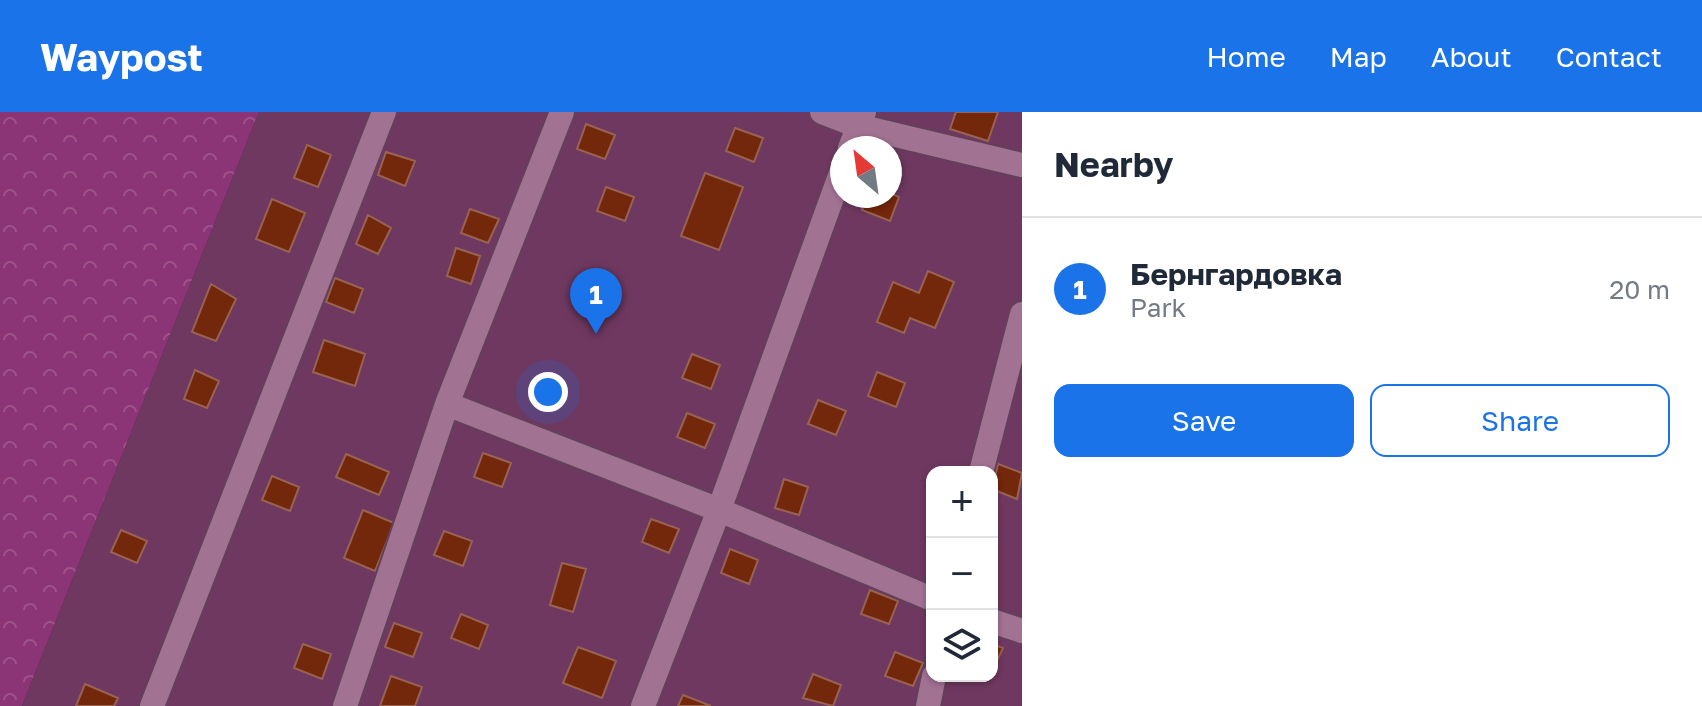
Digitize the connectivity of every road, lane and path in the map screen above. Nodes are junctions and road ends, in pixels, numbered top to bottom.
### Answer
1 (384, 112) edge
2 (562, 112) edge
3 (822, 112) edge
4 (857, 129) edge
5 (1022, 165) edge
6 (830, 203) edge
7 (1022, 314) edge
8 (447, 404) junction
9 (983, 466) edge
10 (719, 510) junction
11 (926, 596) edge
12 (998, 623) edge
13 (1022, 631) edge
14 (933, 682) edge
15 (152, 706) edge
16 (345, 706) edge
17 (643, 706) edge
18 (928, 706) edge

1 - 15 street
2 - 8 street
3 - 4 street
4 - 5 street
6 - 10 street
7 - 9 street
8 - 10 street
8 - 16 street
10 - 11 street
10 - 17 street
12 - 13 street
14 - 18 street

